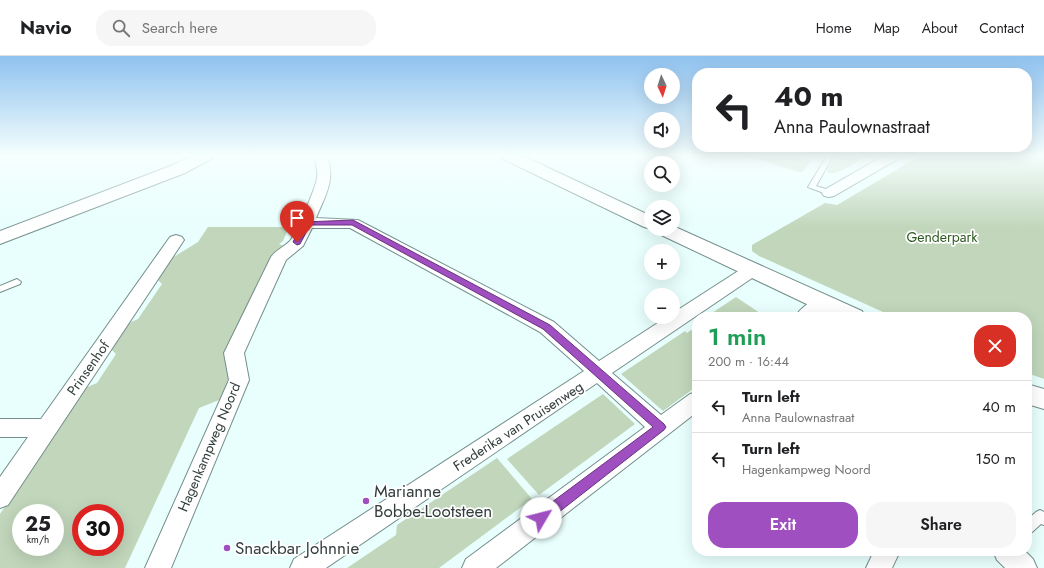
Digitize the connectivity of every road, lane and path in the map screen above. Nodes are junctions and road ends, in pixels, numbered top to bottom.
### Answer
1 (151, 180) edge
2 (324, 180) edge
3 (560, 180) edge
4 (816, 180) edge
5 (852, 180) edge
6 (829, 193) joint
7 (644, 220) edge
8 (307, 223) junction
9 (679, 236) edge
10 (0, 238) edge
11 (176, 240) dead end
12 (752, 270) junction
13 (17, 282) dead end
14 (0, 289) edge
15 (823, 302) junction
16 (810, 312) edge
17 (844, 312) edge
18 (599, 372) junction
19 (1032, 395) edge
20 (1044, 399) edge
21 (692, 404) edge
22 (660, 427) junction
23 (0, 428) edge
24 (46, 428) junction
25 (0, 497) edge
26 (1044, 519) edge
27 (1032, 524) edge
28 (885, 556) edge
29 (1011, 556) edge
30 (158, 568) edge
31 (303, 568) edge
32 (475, 568) edge
33 (879, 568) edge
34 (1024, 568) edge

1 - 10 street
2 - 8 street, Hagenkampweg Noord
3 - 7 street
4 - 6 lane
5 - 6 street
8 - 18 street
8 - 30 street, Hagenkampweg Noord
9 - 12 street
11 - 24 street, Prinsenhof
12 - 15 street
12 - 18 street, Frederika van Pruisenweg
13 - 14 lane
15 - 16 street
15 - 17 street
18 - 22 street
18 - 31 street, Frederika van Pruisenweg
19 - 20 street
21 - 22 street
22 - 32 street
23 - 24 street
24 - 25 street, Prinsenhof
26 - 27 lane
28 - 33 street
29 - 34 street

